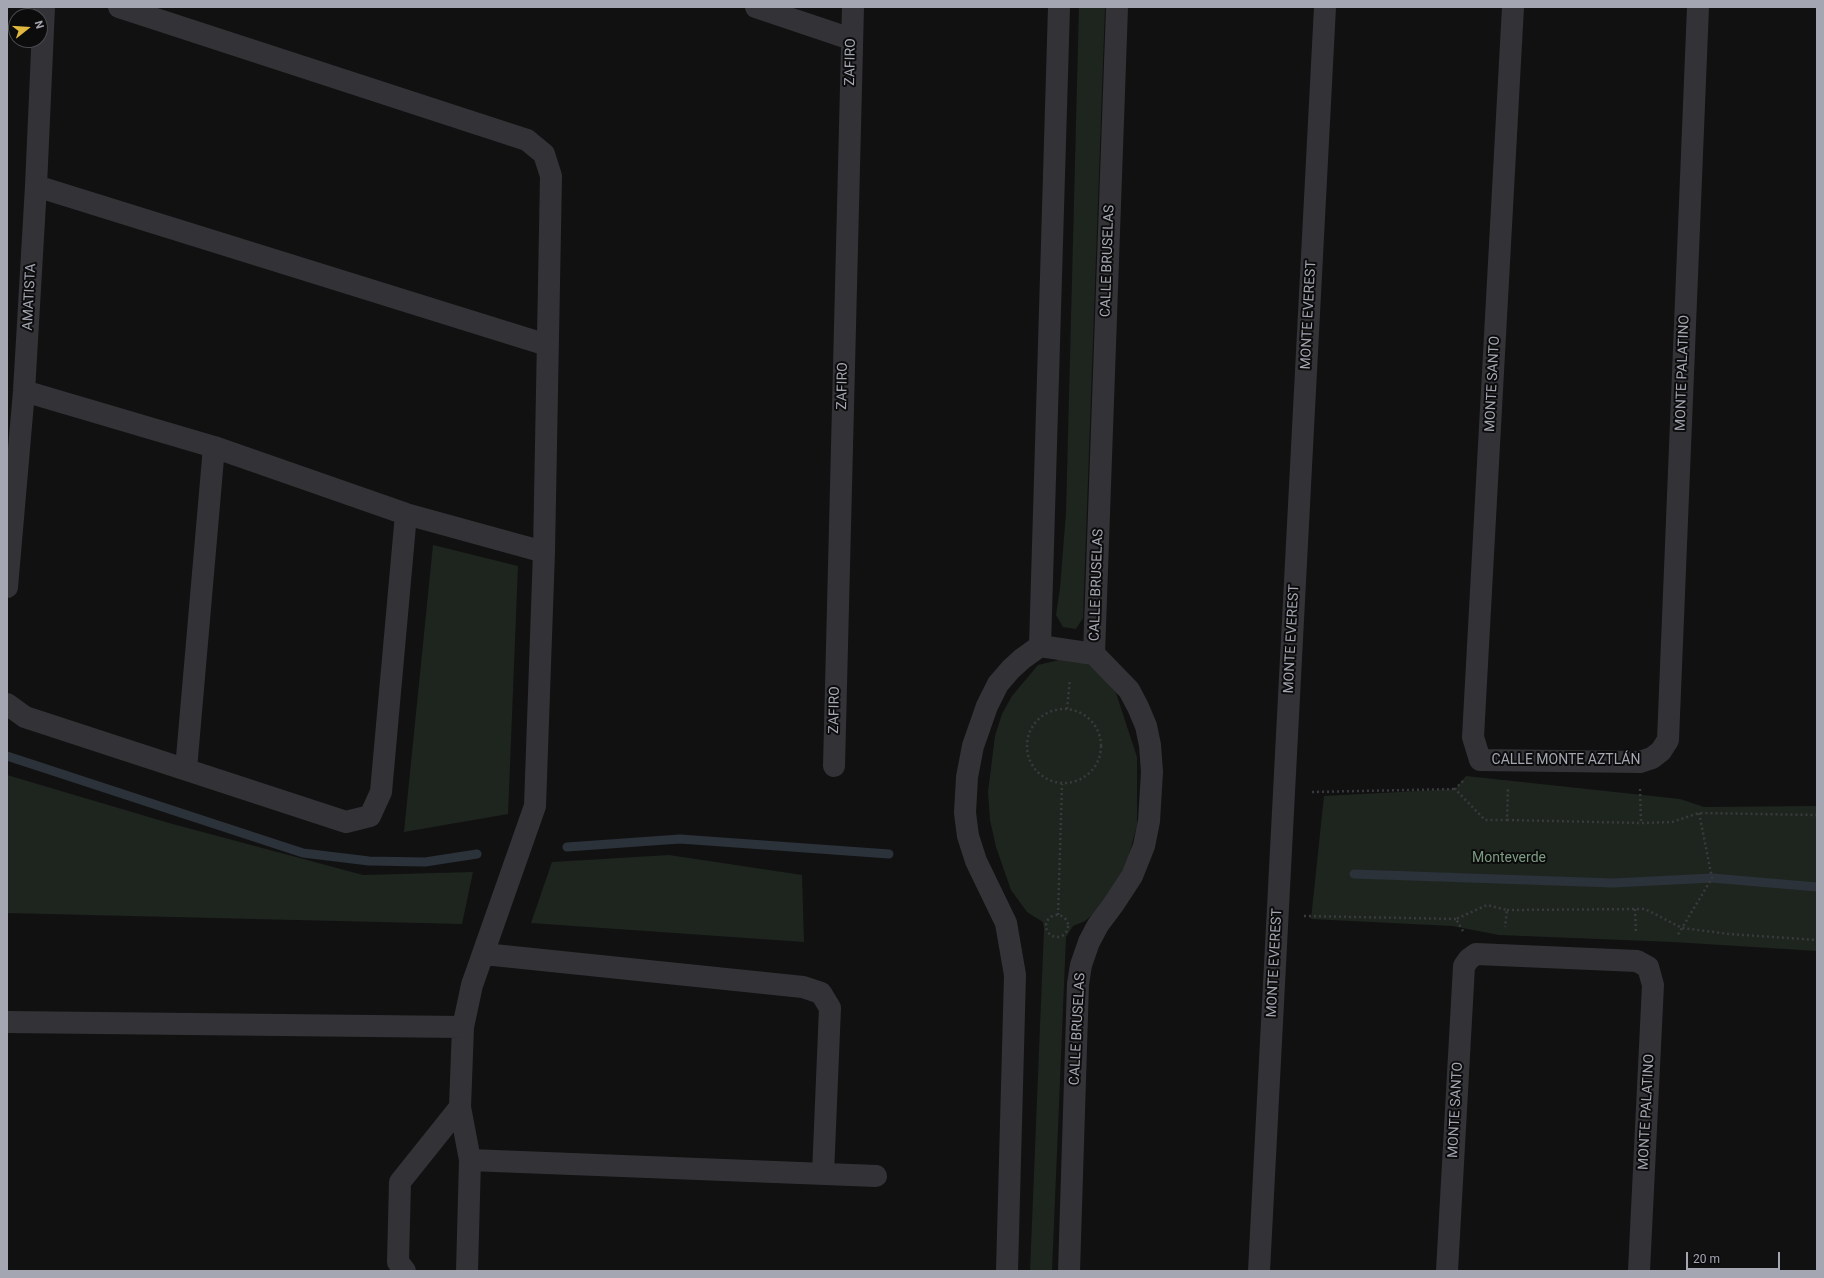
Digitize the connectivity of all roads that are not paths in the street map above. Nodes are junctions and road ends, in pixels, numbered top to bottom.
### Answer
1 (44, 7) edge
2 (119, 7) edge
3 (756, 7) edge
4 (853, 7) edge
5 (1059, 7) edge
6 (1117, 7) edge
7 (1325, 7) edge
8 (1514, 7) edge
9 (1698, 7) edge
10 (851, 39) junction
11 (36, 186) junction
12 (548, 345) junction
13 (24, 391) junction
14 (214, 447) junction
15 (406, 514) junction
16 (544, 552) junction
17 (7, 587) edge
18 (1040, 646) junction
19 (1094, 654) junction
20 (7, 704) edge
21 (1668, 740) joint
22 (1480, 760) joint
23 (834, 766) dead end
24 (186, 769) junction
25 (484, 954) junction
26 (1476, 954) joint
27 (7, 1022) edge
28 (463, 1027) junction
29 (460, 1106) junction
30 (470, 1160) junction
31 (824, 1174) junction
32 (876, 1176) dead end
33 (405, 1271) edge
34 (467, 1271) edge
35 (1007, 1271) edge
36 (1069, 1271) edge
37 (1259, 1271) edge
38 (1448, 1271) edge
39 (1639, 1271) edge

1 - 11 street, AMATISTA
2 - 12 street
3 - 10 street
4 - 10 street, ZAFIRO
5 - 18 street
6 - 19 street, CALLE BRUSELAS
7 - 37 street, MONTE EVEREST
8 - 22 street, MONTE SANTO
9 - 21 street, MONTE PALATINO
10 - 23 street, ZAFIRO
11 - 12 street
11 - 13 street, AMATISTA
12 - 16 street
13 - 14 street
13 - 17 street, AMATISTA
14 - 15 street
14 - 24 street
15 - 16 street
15 - 24 street
16 - 25 street
18 - 19 street
18 - 35 street
19 - 36 street, CALLE BRUSELAS
20 - 24 street
21 - 22 street, CALLE MONTE AZTLÁN
25 - 28 street
25 - 31 street
26 - 38 street, MONTE SANTO
26 - 39 street, MONTE PALATINO
27 - 28 street
28 - 29 street
29 - 30 street
29 - 33 street
30 - 31 street
30 - 34 street
31 - 32 street

